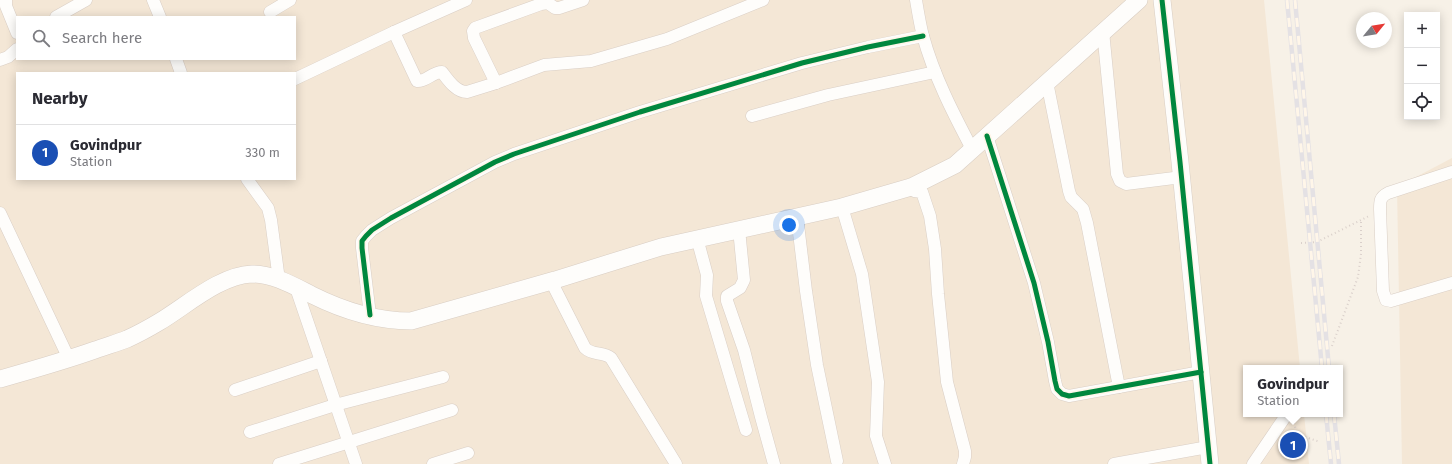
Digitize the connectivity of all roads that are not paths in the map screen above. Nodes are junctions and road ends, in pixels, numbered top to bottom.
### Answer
1 (6, 0) edge
2 (86, 0) edge
3 (154, 0) edge
4 (290, 0) edge
5 (466, 0) edge
6 (583, 0) edge
7 (763, 0) edge
8 (916, 0) edge
9 (1138, 0) edge
10 (1162, 0) edge
11 (270, 12) dead end
12 (58, 16) edge
13 (160, 16) edge
14 (16, 31) edge
15 (1103, 31) junction
16 (394, 32) junction
17 (923, 36) junction
18 (16, 50) edge
19 (0, 60) edge
20 (176, 60) edge
21 (181, 72) edge
22 (935, 72) junction
23 (296, 78) edge
24 (1047, 82) junction
25 (496, 84) junction
26 (752, 116) dead end
27 (987, 136) junction
28 (972, 149) junction
29 (1452, 172) edge
30 (1182, 177) junction
31 (248, 180) edge
32 (911, 187) junction
33 (842, 207) junction
34 (0, 213) edge
35 (797, 216) junction
36 (739, 229) junction
37 (697, 238) junction
38 (279, 280) junction
39 (551, 281) junction
40 (1452, 283) edge
41 (295, 285) junction
42 (370, 315) junction
43 (69, 359) junction
44 (321, 360) junction
45 (1201, 372) junction
46 (442, 377) dead end
47 (0, 380) edge
48 (1120, 387) junction
49 (235, 390) dead end
50 (335, 405) junction
51 (452, 410) dead end
52 (1290, 417) edge
53 (746, 430) dead end
54 (250, 432) dead end
55 (348, 442) junction
56 (1208, 447) junction
57 (468, 453) dead end
58 (837, 461) dead end
59 (279, 464) edge
60 (356, 464) edge
61 (433, 464) edge
62 (676, 464) edge
63 (774, 464) edge
64 (885, 464) edge
65 (963, 464) edge
66 (1114, 464) edge
67 (1210, 464) edge
68 (1253, 464) edge

1 - 14 street
2 - 12 street
3 - 13 street
4 - 11 street
5 - 16 street
6 - 25 street
7 - 25 street
8 - 17 street
9 - 15 main road
10 - 30 main road
15 - 24 main road
15 - 30 street
16 - 23 street
16 - 25 street
17 - 22 street
17 - 42 street
18 - 19 street
20 - 21 street
22 - 26 street
22 - 28 street
24 - 27 main road
24 - 48 street
27 - 28 main road
27 - 48 street
28 - 32 main road
29 - 40 street
30 - 45 main road
31 - 38 street
32 - 33 main road
32 - 65 street
33 - 35 main road
33 - 64 street
34 - 43 street
35 - 36 main road
35 - 58 street
36 - 37 main road
36 - 63 street
37 - 39 main road
37 - 53 street
38 - 41 main road
38 - 43 main road
39 - 42 main road
39 - 62 street
41 - 42 main road
41 - 44 street
43 - 47 main road
44 - 49 street
44 - 50 street
45 - 48 street
45 - 56 main road
46 - 50 street
50 - 54 street
50 - 55 street
51 - 55 street
52 - 68 street
55 - 59 street
55 - 60 street
56 - 66 street
56 - 67 main road
57 - 61 street

